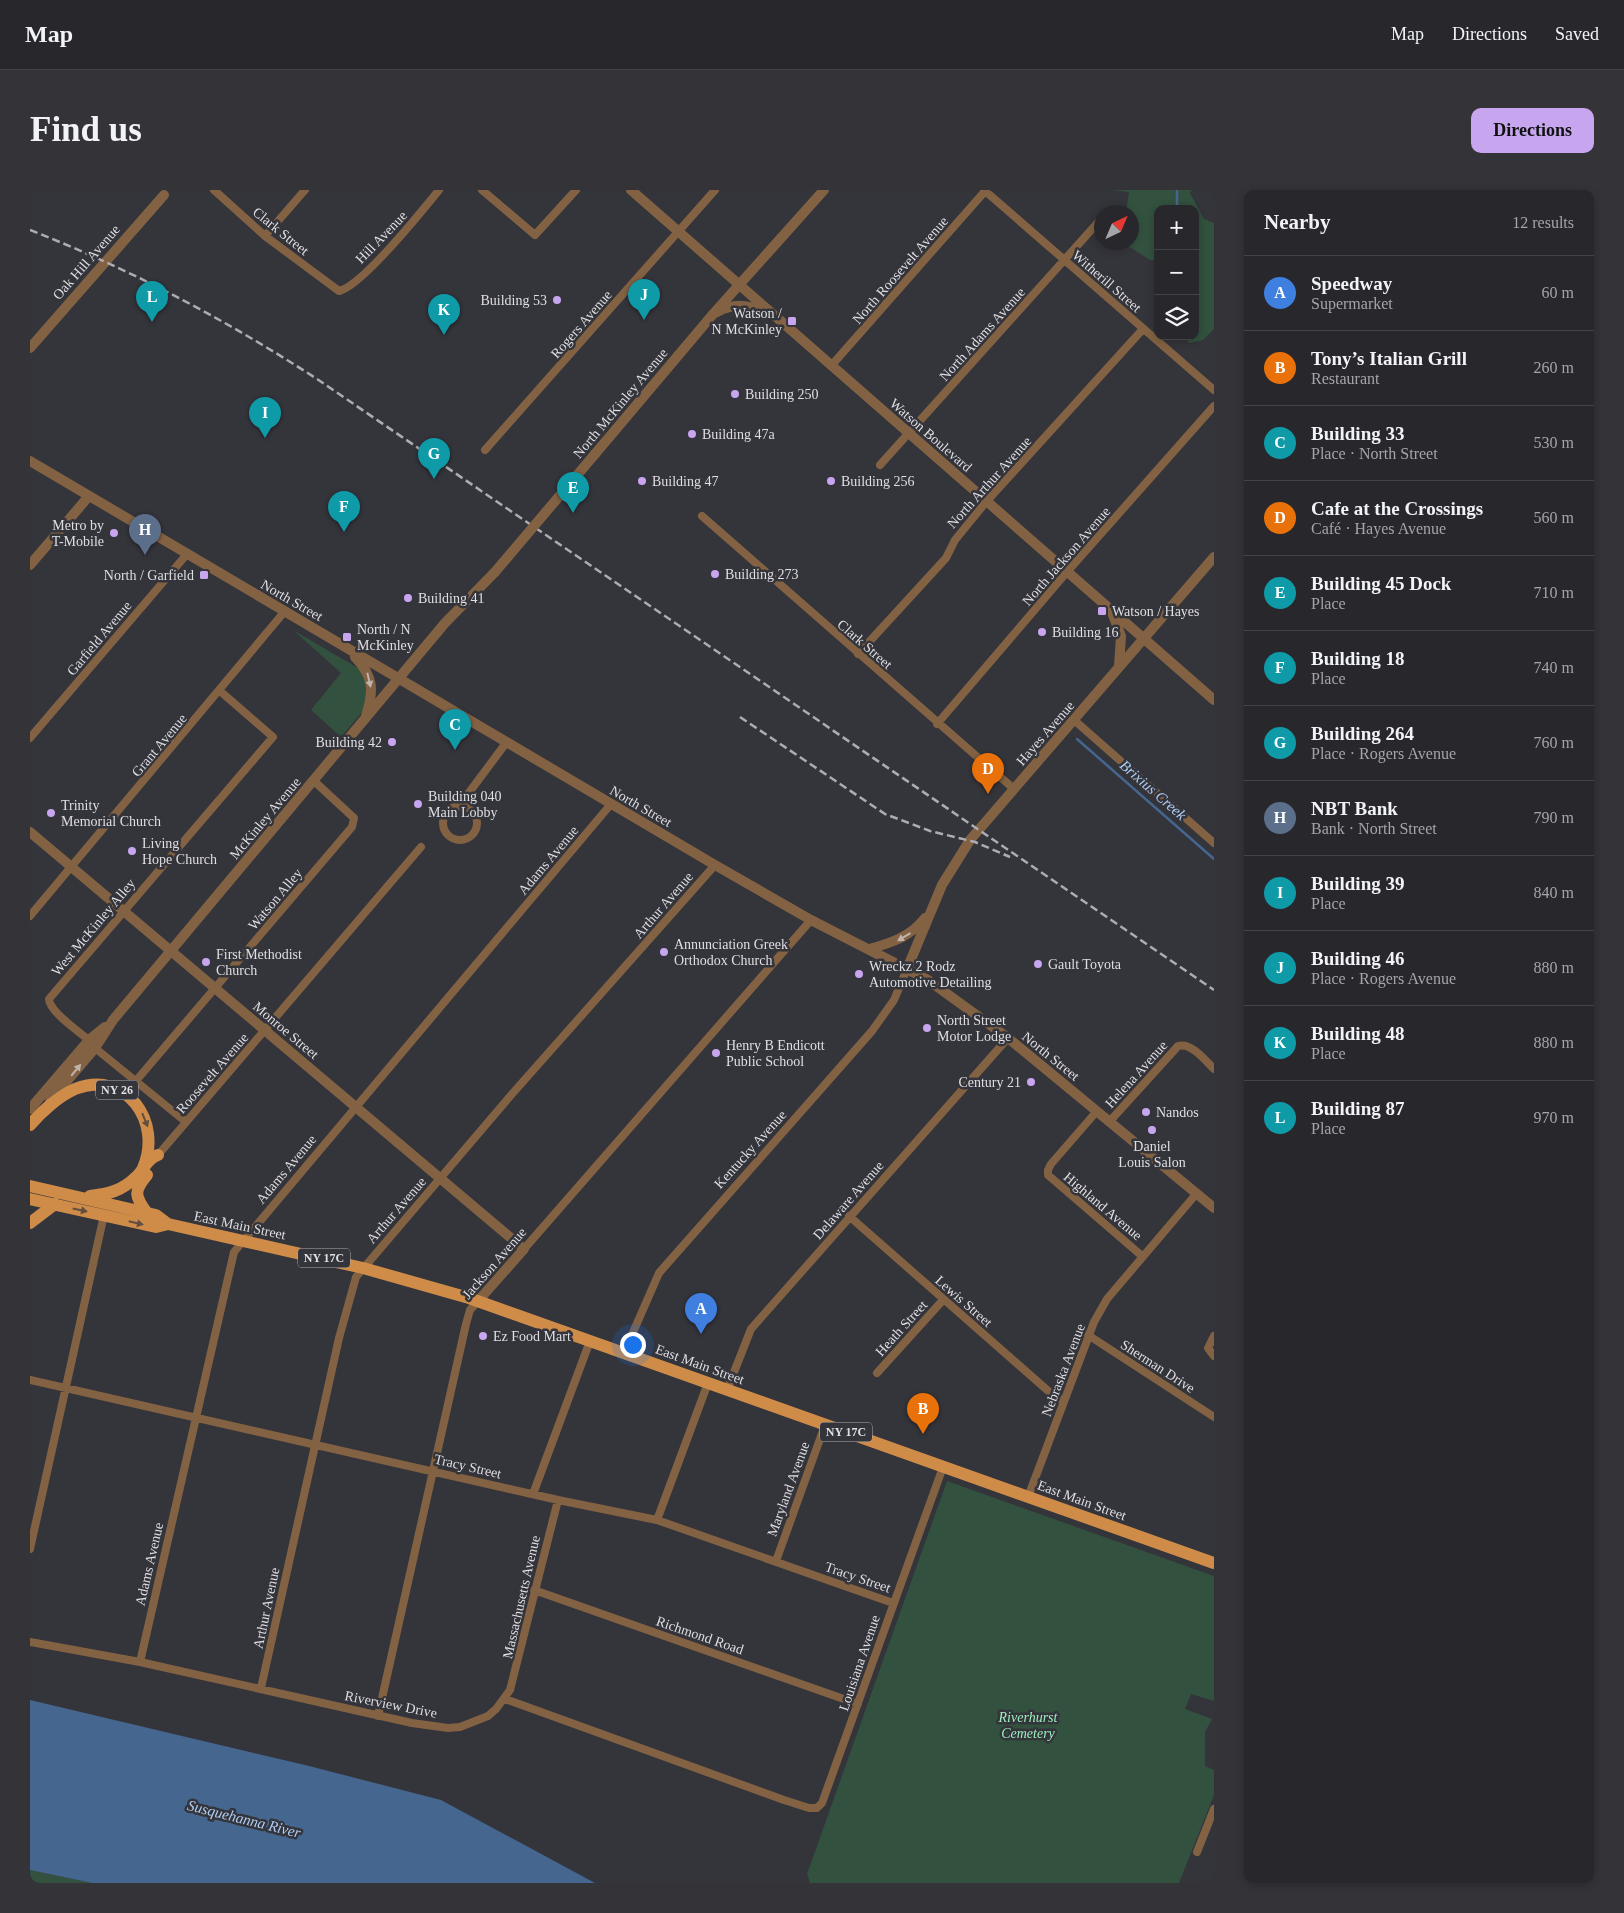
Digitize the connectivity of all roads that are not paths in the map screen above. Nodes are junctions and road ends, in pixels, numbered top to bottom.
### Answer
1 (214, 190) edge
2 (305, 190) edge
3 (439, 190) edge
4 (482, 190) edge
5 (576, 190) edge
6 (631, 190) edge
7 (715, 190) edge
8 (824, 190) edge
9 (985, 190) edge
10 (164, 195) dead end
11 (1094, 227) edge
12 (678, 231) junction
13 (265, 236) junction
14 (1064, 261) junction
15 (740, 285) junction
16 (335, 289) joint
17 (770, 312) junction
18 (714, 314) junction
19 (1143, 329) junction
20 (30, 348) edge
21 (831, 366) junction
22 (1214, 390) edge
23 (1214, 406) edge
24 (909, 435) junction
25 (485, 450) dead end
26 (30, 461) edge
27 (880, 466) dead end
28 (89, 496) junction
29 (986, 502) junction
30 (702, 516) dead end
31 (187, 554) junction
32 (1214, 557) edge
33 (30, 565) edge
34 (1067, 572) junction
35 (1110, 609) junction
36 (285, 611) junction
37 (1144, 638) junction
38 (346, 647) junction
39 (858, 654) junction
40 (1118, 667) junction
41 (399, 679) junction
42 (220, 692) junction
43 (1213, 698) edge
44 (1074, 720) junction
45 (364, 721) junction
46 (937, 724) junction
47 (30, 738) edge
48 (506, 743) junction
49 (314, 781) junction
50 (1014, 789) junction
51 (611, 804) junction
52 (459, 806) junction
53 (30, 832) edge
54 (1214, 843) edge
55 (420, 847) dead end
56 (715, 865) junction
57 (72, 867) junction
58 (124, 910) junction
59 (931, 912) junction
60 (30, 916) edge
61 (811, 920) junction
62 (868, 949) junction
63 (171, 950) junction
64 (907, 969) junction
65 (216, 989) junction
66 (264, 1030) junction
67 (1008, 1038) junction
68 (92, 1044) junction
69 (1214, 1069) edge
70 (135, 1082) junction
71 (355, 1106) junction
72 (1097, 1111) junction
73 (32, 1118) edge
74 (1110, 1121) junction
75 (186, 1122) junction
76 (158, 1155) junction
77 (143, 1168) junction
78 (440, 1178) junction
79 (30, 1186) edge
80 (1197, 1193) junction
81 (80, 1197) junction
82 (30, 1199) edge
83 (55, 1204) junction
84 (1214, 1208) edge
85 (148, 1213) junction
86 (104, 1216) junction
87 (850, 1216) junction
88 (30, 1223) edge
89 (168, 1224) junction
90 (242, 1241) junction
91 (524, 1249) junction
92 (1142, 1256) junction
93 (363, 1268) junction
94 (943, 1300) junction
95 (478, 1301) junction
96 (1088, 1335) junction
97 (1214, 1336) edge
98 (590, 1341) junction
99 (624, 1353) junction
100 (1212, 1355) edge
101 (877, 1373) dead end
102 (30, 1380) edge
103 (708, 1383) junction
104 (65, 1387) junction
105 (727, 1390) junction
106 (1064, 1402) junction
107 (196, 1416) junction
108 (1214, 1418) edge
109 (825, 1424) junction
110 (316, 1444) junction
111 (944, 1467) junction
112 (434, 1471) junction
113 (533, 1494) junction
114 (1028, 1497) junction
115 (558, 1500) junction
116 (658, 1520) junction
117 (30, 1549) edge
118 (776, 1561) junction
119 (1214, 1563) edge
120 (534, 1590) junction
121 (893, 1603) junction
122 (30, 1642) edge
123 (140, 1662) junction
124 (261, 1688) junction
125 (505, 1699) junction
126 (858, 1704) junction
127 (378, 1716) junction
128 (1214, 1809) edge
129 (1212, 1820) edge
130 (1197, 1852) dead end

1 - 13 street, Clark Street
2 - 13 street
3 - 16 street, Hill Avenue
4 - 5 street
6 - 12 street, Watson Boulevard
7 - 12 street, Rogers Avenue
8 - 15 street, North McKinley Avenue
9 - 14 street, Witherill Street
9 - 21 street, North Roosevelt Avenue
10 - 20 street, Oak Hill Avenue
11 - 14 street, North Adams Avenue
12 - 15 street, Watson Boulevard
12 - 25 street, Rogers Avenue
13 - 16 street, Clark Street
14 - 19 street, Witherill Street
14 - 24 street, North Adams Avenue
15 - 17 street, Watson Boulevard
15 - 18 street, North McKinley Avenue
17 - 18 street
17 - 21 street, Watson Boulevard
18 - 41 street, North McKinley Avenue, bridge
19 - 22 street, Witherill Street
19 - 29 street, North Arthur Avenue
21 - 24 street, Watson Boulevard
23 - 34 street, North Jackson Avenue
24 - 27 street, North Adams Avenue
24 - 29 street, Watson Boulevard
26 - 28 street, North Street
28 - 31 street, North Street
28 - 33 street
29 - 34 street, Watson Boulevard
29 - 39 street, North Arthur Avenue
30 - 39 street, Clark Street
31 - 36 street, North Street
31 - 47 street, Garfield Avenue
32 - 37 street, Hayes Avenue
34 - 35 street, Watson Boulevard
34 - 46 street, North Jackson Avenue
35 - 37 street, Watson Boulevard
35 - 40 street
36 - 38 street, North Street
36 - 42 street, Grant Avenue
37 - 40 street, Hayes Avenue
37 - 43 street, Watson Boulevard
38 - 41 street, North Street
38 -> 45 street
39 - 46 street, Clark Street
40 - 44 street, Hayes Avenue
41 - 45 street, McKinley Avenue
41 - 48 street, North Street
42 - 57 street, Grant Avenue
42 - 58 street, West McKinley Alley
44 - 50 street, Hayes Avenue
44 - 54 street
45 - 49 street, McKinley Avenue
46 - 50 street, Clark Street
48 - 51 street, North Street
48 - 52 street
49 - 63 street, McKinley Avenue
49 - 65 street, Watson Alley
50 - 59 street, Hayes Avenue
51 - 56 street, North Street
51 - 71 street, Adams Avenue
52 - 52 street
53 - 57 street, Monroe Street
55 - 66 street, Roosevelt Avenue
56 - 61 street, North Street
56 - 78 street, Arthur Avenue
57 - 58 street, Monroe Street
57 - 60 street, Grant Avenue
58 - 63 street, Monroe Street
58 - 68 street, West McKinley Alley
59 -> 62 street
59 - 64 street, Hayes Avenue
61 - 62 street, North Street
61 - 91 street, Jackson Avenue
62 - 64 street, North Street
63 - 65 street, Monroe Street
63 - 68 street, McKinley Avenue
64 - 67 street, North Street
64 - 99 street, Kentucky Avenue
65 - 66 street, Monroe Street
65 - 70 street, Watson Alley
66 - 71 street, Monroe Street
66 - 75 street, Roosevelt Avenue
67 - 72 street, North Street
67 - 87 street, Delaware Avenue
68 - 70 street
68 - 73 street, McKinley Avenue
69 - 74 street, Helena Avenue
70 - 75 street
71 - 78 street, Monroe Street
71 - 90 street, Adams Avenue
72 - 74 street, North Street
72 - 92 street, Highland Avenue
73 -> 77 main road, NY 26
74 - 80 street, North Street
75 - 76 street, Roosevelt Avenue
76 - 77 main road
76 - 85 main road
77 - 81 main road
78 - 91 street, Monroe Street
78 - 93 street, Arthur Avenue
79 - 81 main road, East Main Street / NY 17C
80 - 84 street, North Street
80 - 92 street, Nebraska Avenue
81 - 85 main road, East Main Street / NY 17C
82 - 83 main road, East Main Street / NY 17C
83 -> 86 main road, East Main Street / NY 17C
83 - 88 main road
85 - 89 main road, East Main Street / NY 17C
86 -> 89 main road, East Main Street / NY 17C
86 - 104 street
87 - 94 street, Lewis Street
87 - 105 street, Delaware Avenue
89 - 90 main road, East Main Street / NY 17C
90 - 93 main road, East Main Street / NY 17C
90 - 107 street, Adams Avenue
91 - 95 street, Jackson Avenue
92 - 96 street, Nebraska Avenue
93 - 95 main road, East Main Street / NY 17C
93 - 110 street, Arthur Avenue
94 - 101 street, Heath Street
94 - 106 street, Lewis Street
95 - 98 main road, East Main Street / NY 17C
95 - 112 street, Jackson Avenue
96 - 106 street, Nebraska Avenue
96 - 108 street, Sherman Drive
97 - 100 street
98 - 99 main road, East Main Street / NY 17C
98 - 113 street
99 - 103 main road, East Main Street / NY 17C
102 - 104 street, Tracy Street
103 - 105 main road, East Main Street / NY 17C
103 - 116 street
104 - 107 street, Tracy Street
104 - 117 street
105 - 109 main road, East Main Street / NY 17C
106 - 114 street, Nebraska Avenue
107 - 110 street, Tracy Street
107 - 123 street, Adams Avenue
109 - 111 main road, East Main Street / NY 17C
109 - 118 street, Maryland Avenue
110 - 112 street, Tracy Street
110 - 124 street, Arthur Avenue
111 - 114 main road, East Main Street / NY 17C
111 - 121 street, Louisiana Avenue
112 - 113 street, Tracy Street
112 - 127 street, Jackson Avenue
113 - 115 street, Tracy Street
114 - 119 main road, East Main Street / NY 17C
115 - 116 street, Tracy Street
115 - 120 street, Massachusetts Avenue
116 - 118 street, Tracy Street
118 - 121 street, Tracy Street
120 - 125 street, Massachusetts Avenue
120 - 126 street, Richmond Road
121 - 126 street, Louisiana Avenue
122 - 123 street, Riverview Drive
123 - 124 street, Riverview Drive
124 - 127 street, Riverview Drive
125 - 126 street, Louisiana Avenue
125 - 127 street, Riverview Drive
128 - 129 street
129 - 130 street

